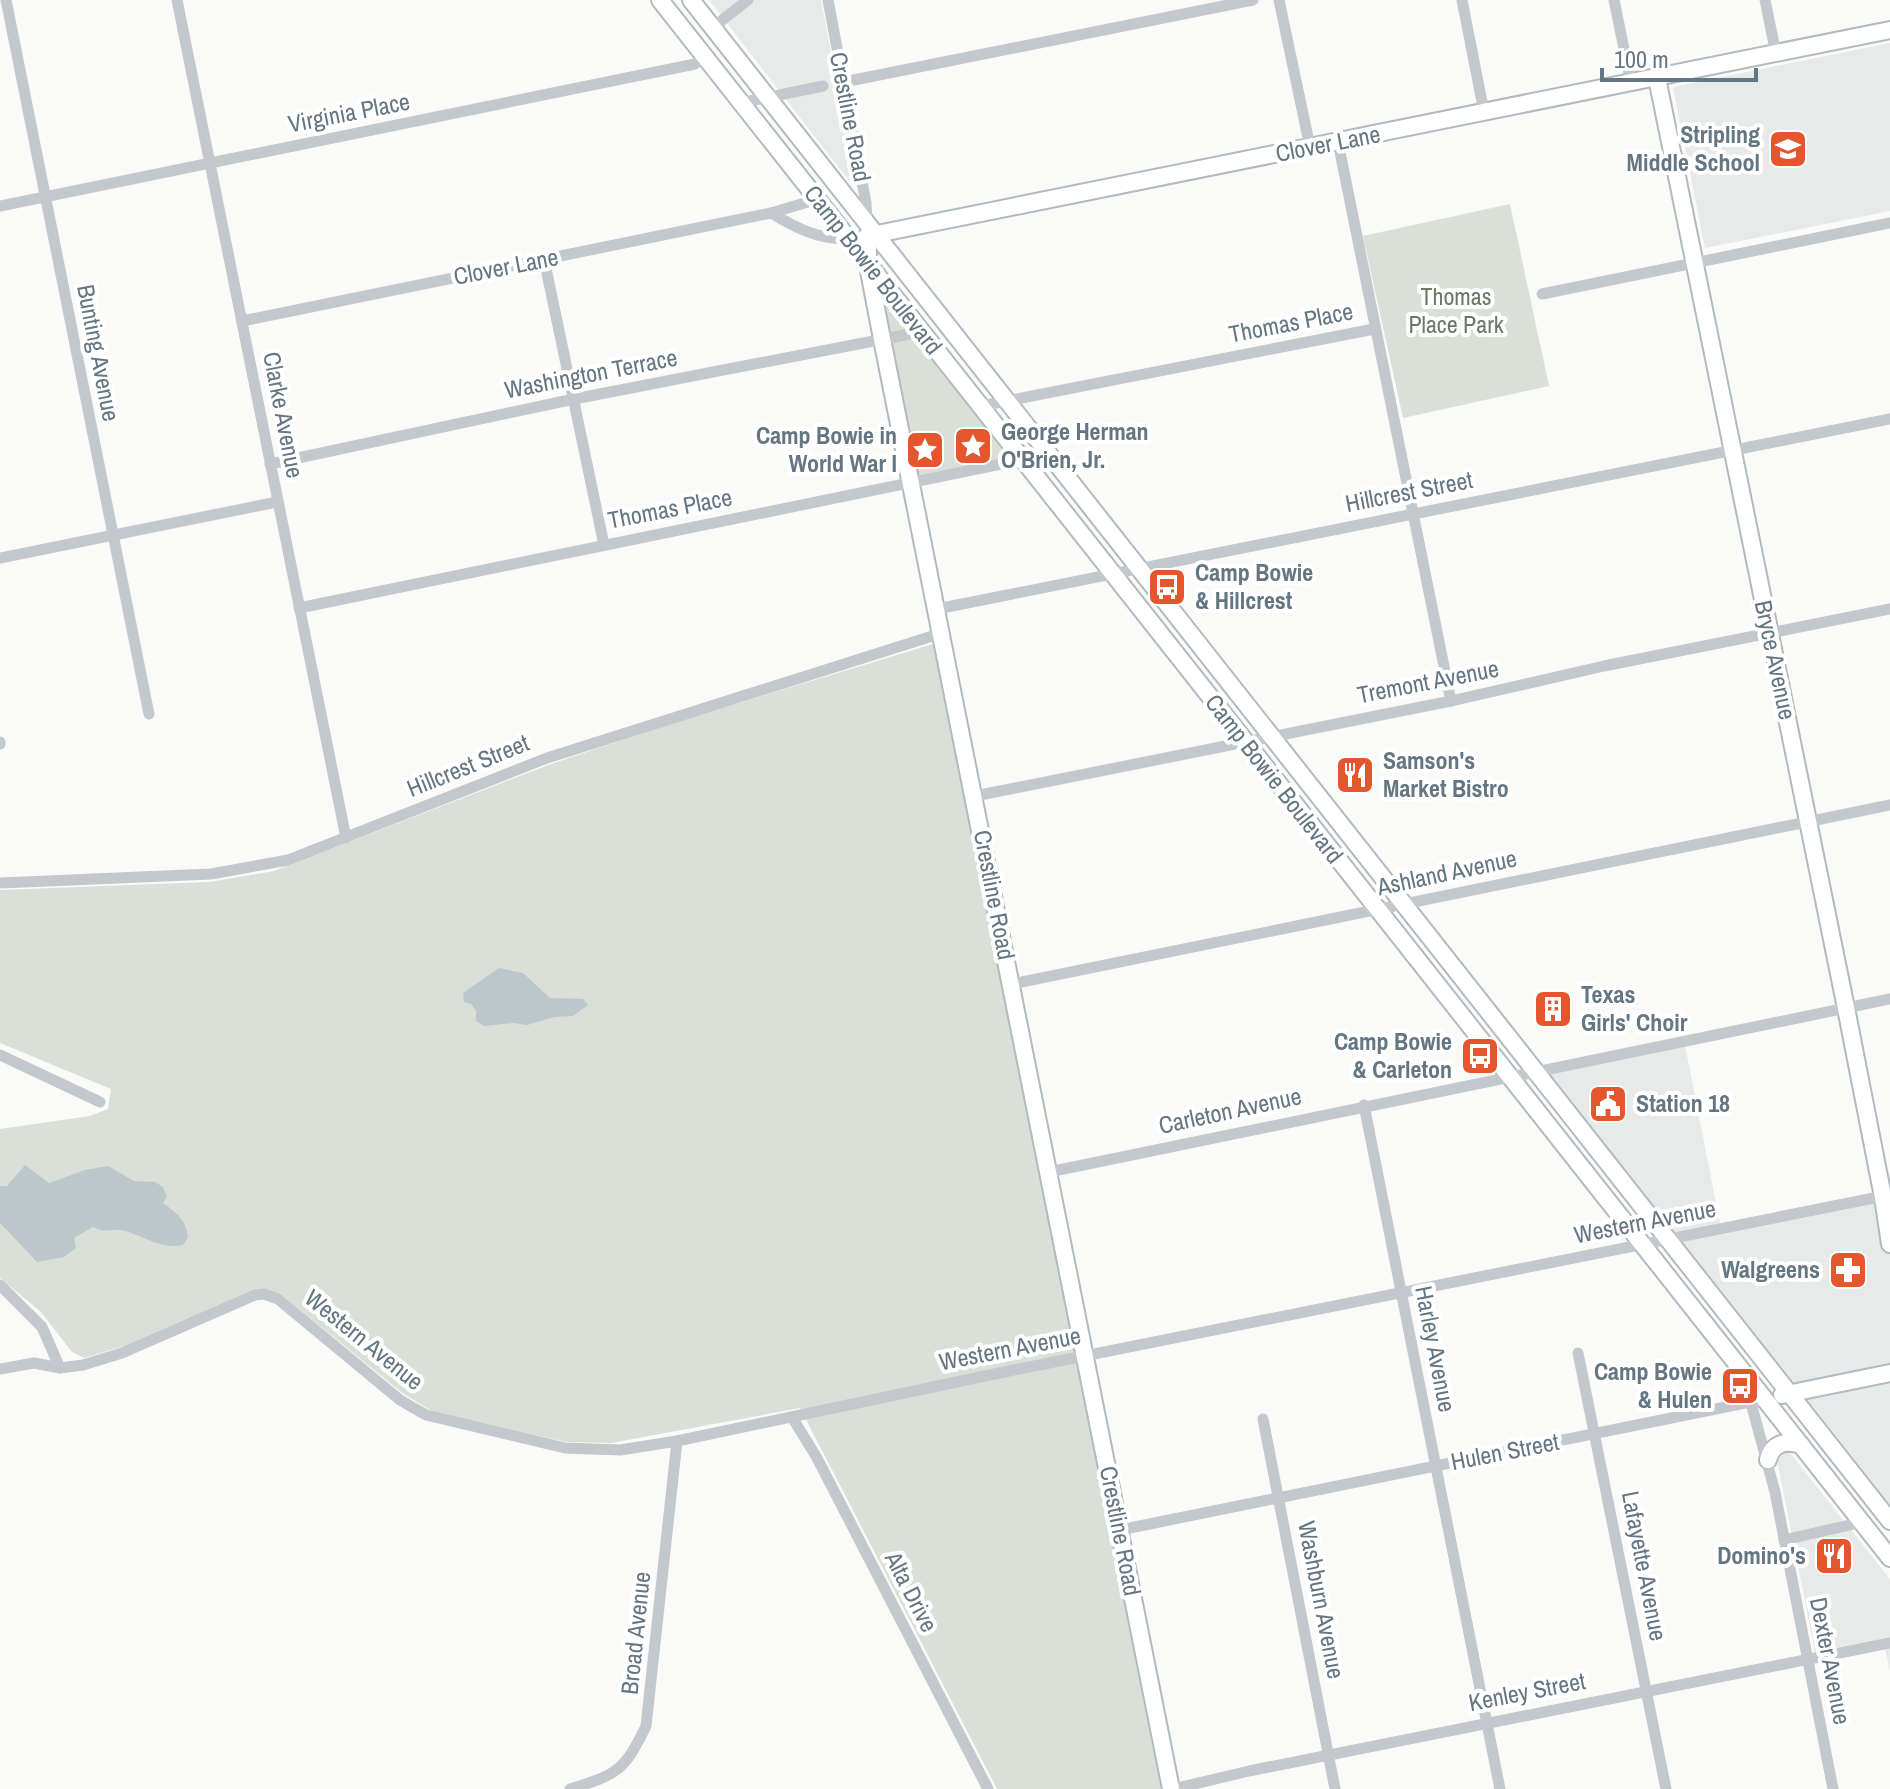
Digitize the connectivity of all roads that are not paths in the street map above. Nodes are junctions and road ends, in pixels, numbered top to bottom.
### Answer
1 (6, 0) edge
2 (660, 0) edge
3 (691, 0) edge
4 (748, 0) edge
5 (828, 0) edge
6 (1253, 0) edge
7 (1279, 0) edge
8 (1462, 0) edge
9 (1614, 0) edge
10 (1765, 0) edge
11 (180, 1) edge
12 (1890, 30) edge
13 (716, 32) junction
14 (1776, 54) junction
15 (704, 56) junction
16 (1657, 78) junction
17 (844, 82) junction
18 (1631, 83) junction
19 (823, 86) dead end
20 (768, 97) junction
21 (741, 103) junction
22 (1484, 112) junction
23 (1338, 142) junction
24 (1310, 147) junction
25 (210, 163) junction
26 (44, 197) junction
27 (818, 199) junction
28 (0, 206) edge
29 (771, 213) junction
30 (1890, 223) edge
31 (870, 231) junction
32 (850, 239) junction
33 (544, 259) junction
34 (1695, 263) junction
35 (869, 264) junction
36 (1542, 294) dead end
37 (242, 321) junction
38 (1374, 329) junction
39 (920, 332) junction
40 (882, 339) junction
41 (574, 399) junction
42 (1008, 401) junction
43 (981, 406) junction
44 (1890, 419) edge
45 (1732, 450) junction
46 (1050, 454) junction
47 (1024, 459) junction
48 (270, 464) junction
49 (911, 483) junction
50 (277, 502) junction
51 (1412, 514) junction
52 (112, 535) junction
53 (604, 545) junction
54 (0, 558) edge
55 (1140, 568) junction
56 (1113, 574) junction
57 (299, 608) junction
58 (937, 609) junction
59 (1890, 609) edge
60 (942, 633) junction
61 (1769, 633) junction
62 (1451, 701) junction
63 (149, 714) dead end
64 (1271, 736) junction
65 (1245, 741) junction
66 (975, 796) junction
67 (1890, 805) edge
68 (1808, 821) junction
69 (346, 838) junction
70 (0, 883) edge
71 (1405, 904) junction
72 (1377, 910) junction
73 (1012, 984) junction
74 (1890, 999) edge
75 (1846, 1008) junction
76 (0, 1055) edge
77 (1537, 1070) junction
78 (1509, 1076) junction
79 (100, 1102) dead end
80 (1364, 1105) junction
81 (1592, 1141) junction
82 (1574, 1158) junction
83 (1049, 1172) junction
84 (1887, 1196) edge
85 (1668, 1239) junction
86 (1890, 1244) edge
87 (1642, 1246) junction
88 (0, 1285) edge
89 (1402, 1293) junction
90 (1578, 1353) dead end
91 (1086, 1357) junction
92 (60, 1368) junction
93 (0, 1369) edge
94 (1890, 1373) edge
95 (1791, 1393) junction
96 (1758, 1401) junction
97 (792, 1417) junction
98 (1263, 1419) dead end
99 (1596, 1434) junction
100 (677, 1441) junction
101 (1801, 1445) junction
102 (1768, 1460) junction
103 (1436, 1465) junction
104 (1278, 1498) junction
105 (1890, 1521) edge
106 (1863, 1522) junction
107 (1120, 1530) junction
108 (1784, 1540) junction
109 (1890, 1558) edge
110 (1890, 1643) edge
111 (1807, 1660) junction
112 (1646, 1691) junction
113 (1488, 1723) junction
114 (1329, 1755) junction
115 (570, 1789) edge
116 (988, 1789) edge
117 (1172, 1789) edge
118 (1335, 1789) edge
119 (1500, 1789) edge
120 (1666, 1789) edge
121 (1833, 1789) edge

1 - 26 street, Bunting Avenue
2 - 15 main road, Camp Bowie Boulevard
3 - 13 main road, Camp Bowie Boulevard
4 - 13 street
5 - 17 street, Crestline Road
6 - 17 street
7 - 24 street
8 - 22 street
9 - 18 street
10 - 14 street
11 - 25 street, Clarke Avenue
12 - 14 main road, Clover Lane
13 - 15 main road
13 - 20 main road, Camp Bowie Boulevard
14 - 16 main road, Clover Lane
15 - 21 main road, Camp Bowie Boulevard
15 - 25 street, Virginia Place
16 - 18 main road, Clover Lane
16 - 34 main road, Bryce Avenue
17 - 31 street, Crestline Road
18 - 22 main road, Clover Lane
19 - 20 street
20 - 21 street
20 - 31 main road, Camp Bowie Boulevard
21 - 27 main road, Camp Bowie Boulevard
22 - 23 main road, Clover Lane
23 - 24 main road, Clover Lane
23 - 38 street
24 - 31 main road, Clover Lane
25 - 26 street, Virginia Place
25 - 37 street, Clarke Avenue
26 - 28 street, Virginia Place
26 - 52 street, Bunting Avenue
27 - 29 street, Clover Lane
27 - 32 main road, Camp Bowie Boulevard
29 - 32 street, Clover Lane
29 - 33 street, Clover Lane
30 - 34 street
31 - 32 street, Clover Lane
31 - 35 main road, Crestline Road
31 - 42 main road, Camp Bowie Boulevard
32 - 35 main road, Camp Bowie Boulevard
33 - 37 street, Clover Lane
33 - 41 street
34 - 36 street
34 - 45 main road, Bryce Avenue
35 - 39 main road, Camp Bowie Boulevard
35 - 40 main road, Crestline Road
37 - 48 street, Clarke Avenue
38 - 42 street, Thomas Place
38 - 51 street
39 - 40 street, Washington Terrace
39 - 43 main road, Camp Bowie Boulevard
40 - 41 street, Washington Terrace
40 - 49 main road, Crestline Road
41 - 48 street, Washington Terrace
41 - 53 street
42 - 43 street, Thomas Place
42 - 46 main road, Camp Bowie Boulevard
43 - 47 main road, Camp Bowie Boulevard
44 - 45 street, Hillcrest Street
45 - 51 street, Hillcrest Street
45 - 61 main road, Bryce Avenue
46 - 47 street, Thomas Place
46 - 55 main road, Camp Bowie Boulevard
47 - 49 street, Thomas Place
47 - 56 main road, Camp Bowie Boulevard
48 - 50 street, Clarke Avenue
49 - 53 street, Thomas Place
49 - 58 main road, Crestline Road
50 - 52 street
50 - 57 street, Clarke Avenue
51 - 55 street, Hillcrest Street
51 - 62 street
52 - 54 street
52 - 63 street, Bunting Avenue
53 - 57 street, Thomas Place
55 - 56 street, Hillcrest Street
55 - 64 main road, Camp Bowie Boulevard
56 - 58 street, Hillcrest Street
56 - 65 main road, Camp Bowie Boulevard
57 - 69 street, Clarke Avenue
58 - 60 main road, Crestline Road
59 - 61 street, Tremont Avenue
60 - 66 main road, Crestline Road
60 - 69 street, Hillcrest Street
61 - 62 street, Tremont Avenue
61 - 68 main road, Bryce Avenue
62 - 64 street, Tremont Avenue
64 - 65 street, Tremont Avenue
64 - 71 main road, Camp Bowie Boulevard
65 - 66 street, Tremont Avenue
65 - 72 main road, Camp Bowie Boulevard
66 - 73 main road, Crestline Road
67 - 68 street, Ashland Avenue
68 - 71 street, Ashland Avenue
68 - 75 main road, Bryce Avenue
69 - 70 street, Hillcrest Street
71 - 72 street, Ashland Avenue
71 - 77 main road, Camp Bowie Boulevard
72 - 73 street, Ashland Avenue
72 - 78 main road, Camp Bowie Boulevard
73 - 83 main road, Crestline Road
74 - 75 street, Carleton Avenue
75 - 77 street, Carleton Avenue
75 - 84 main road, Bryce Avenue
76 - 79 street
77 - 78 street, Carleton Avenue
77 - 81 main road, Camp Bowie Boulevard
78 - 80 street, Carleton Avenue
78 - 82 main road, Camp Bowie Boulevard
80 - 83 street, Carleton Avenue
80 - 89 street, Harley Avenue
81 - 82 main road
81 - 85 main road, Camp Bowie Boulevard
82 - 87 main road, Camp Bowie Boulevard
83 - 91 main road, Crestline Road
84 - 85 street, Western Avenue
84 - 86 main road, Bryce Avenue
85 - 87 street, Western Avenue
85 - 95 main road, Camp Bowie Boulevard
87 - 89 street, Western Avenue
87 - 96 main road, Camp Bowie Boulevard
88 - 92 street
89 - 91 street, Western Avenue
89 - 103 street, Harley Avenue
90 - 99 street, Lafayette Avenue
91 - 97 street, Western Avenue
91 - 107 main road, Crestline Road
92 - 93 street
92 - 100 street, Western Avenue
94 - 95 main road, Hulen Street
95 - 96 main road, Hulen Street
95 - 105 main road, Camp Bowie Boulevard
96 - 99 street, Hulen Street
96 - 101 main road, Camp Bowie Boulevard
96 - 102 street, Dexter Avenue
97 - 100 street, Western Avenue
97 - 116 street, Alta Drive
98 - 104 street, Washburn Avenue
99 - 103 street, Hulen Street
99 - 112 street, Lafayette Avenue
100 - 115 street, Broad Avenue
101 - 102 main road
101 - 106 main road, Camp Bowie Boulevard
102 - 108 street, Dexter Avenue
103 - 104 street, Hulen Street
103 - 113 street, Harley Avenue
104 - 107 street, Hulen Street
104 - 114 street, Washburn Avenue
106 - 108 street
106 - 109 main road, Camp Bowie Boulevard
107 - 117 main road, Crestline Road
108 - 111 street, Dexter Avenue
110 - 111 street, Kenley Street
111 - 112 street, Kenley Street
111 - 121 street, Dexter Avenue
112 - 113 street, Kenley Street
112 - 120 street, Lafayette Avenue
113 - 114 street, Kenley Street
113 - 119 street, Harley Avenue
114 - 117 street, Kenley Street
114 - 118 street, Washburn Avenue

